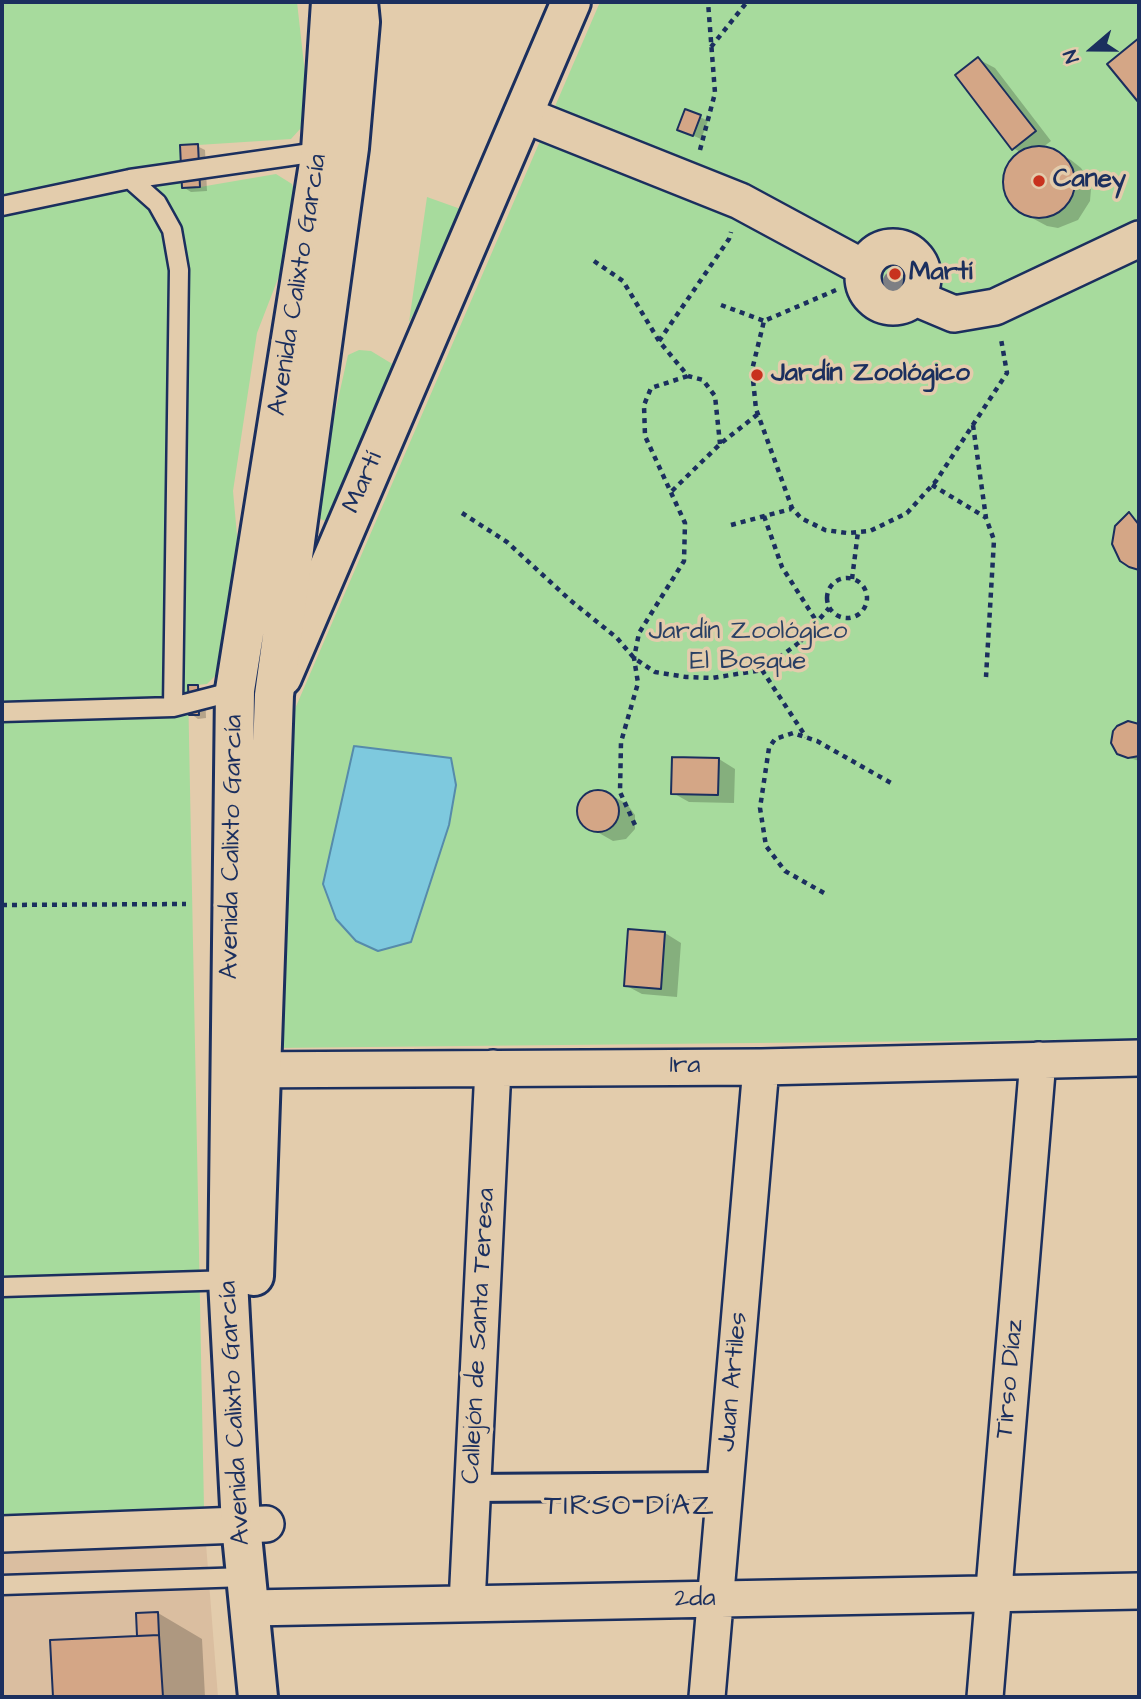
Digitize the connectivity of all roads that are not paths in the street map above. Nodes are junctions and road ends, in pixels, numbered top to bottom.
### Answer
1 (331, 2) edge
2 (358, 2) edge
3 (571, 2) edge
4 (522, 114) junction
5 (335, 150) junction
6 (130, 179) junction
7 (2, 206) edge
8 (1139, 239) edge
9 (864, 273) junction
10 (916, 298) junction
11 (235, 690) junction
12 (274, 695) junction
13 (173, 707) junction
14 (2, 712) edge
15 (1139, 1058) edge
16 (1038, 1060) junction
17 (761, 1067) junction
18 (493, 1069) junction
19 (246, 1070) junction
20 (241, 1280) junction
21 (2, 1287) edge
22 (724, 1486) junction
23 (472, 1488) junction
24 (253, 1524) junction
25 (2, 1534) edge
26 (2, 1585) edge
27 (1139, 1591) edge
28 (993, 1594) junction
29 (257, 1598) junction
30 (715, 1599) junction
31 (467, 1604) junction
32 (258, 1697) edge
33 (282, 1697) edge
34 (707, 1697) edge
35 (985, 1697) edge

1 - 5 main road, Avenida Calixto García
2 - 5 main road, Avenida Calixto García
3 - 4 main road, Martí
4 - 9 street
4 - 12 main road, Martí
5 - 6 lane
5 - 11 main road, Avenida Calixto García
5 - 12 main road, Avenida Calixto García
6 - 7 lane
6 - 13 lane
8 - 10 street
9 - 10 street
9 - 10 street
11 - 12 lane
11 - 13 lane
11 - 19 main road, Avenida Calixto García
12 - 19 main road, Avenida Calixto García
13 - 14 lane
15 - 16 street, 1ra
16 - 17 street, 1ra
16 - 28 street, Tirso Díaz
17 - 18 street, 1ra
17 - 22 street, Juan Artiles
18 - 19 street, 1ra
18 - 23 street, Callejón de Santa Teresa
19 - 20 main road, Avenida Calixto García
20 - 21 lane
20 - 24 main road, Avenida Calixto García
22 - 23 street
22 - 30 street, Juan Artiles
23 - 31 street, Callejón de Santa Teresa
24 - 25 street
24 - 29 main road, Avenida Calixto García
26 - 29 lane
27 - 28 street, 2da
28 - 30 street, 2da
28 - 35 street, Tirso Díaz
29 - 31 street, 2da
29 - 32 main road, Avenida Calixto García
29 - 33 main road, Avenida Calixto García
30 - 31 street, 2da
30 - 34 street, Juan Artiles

